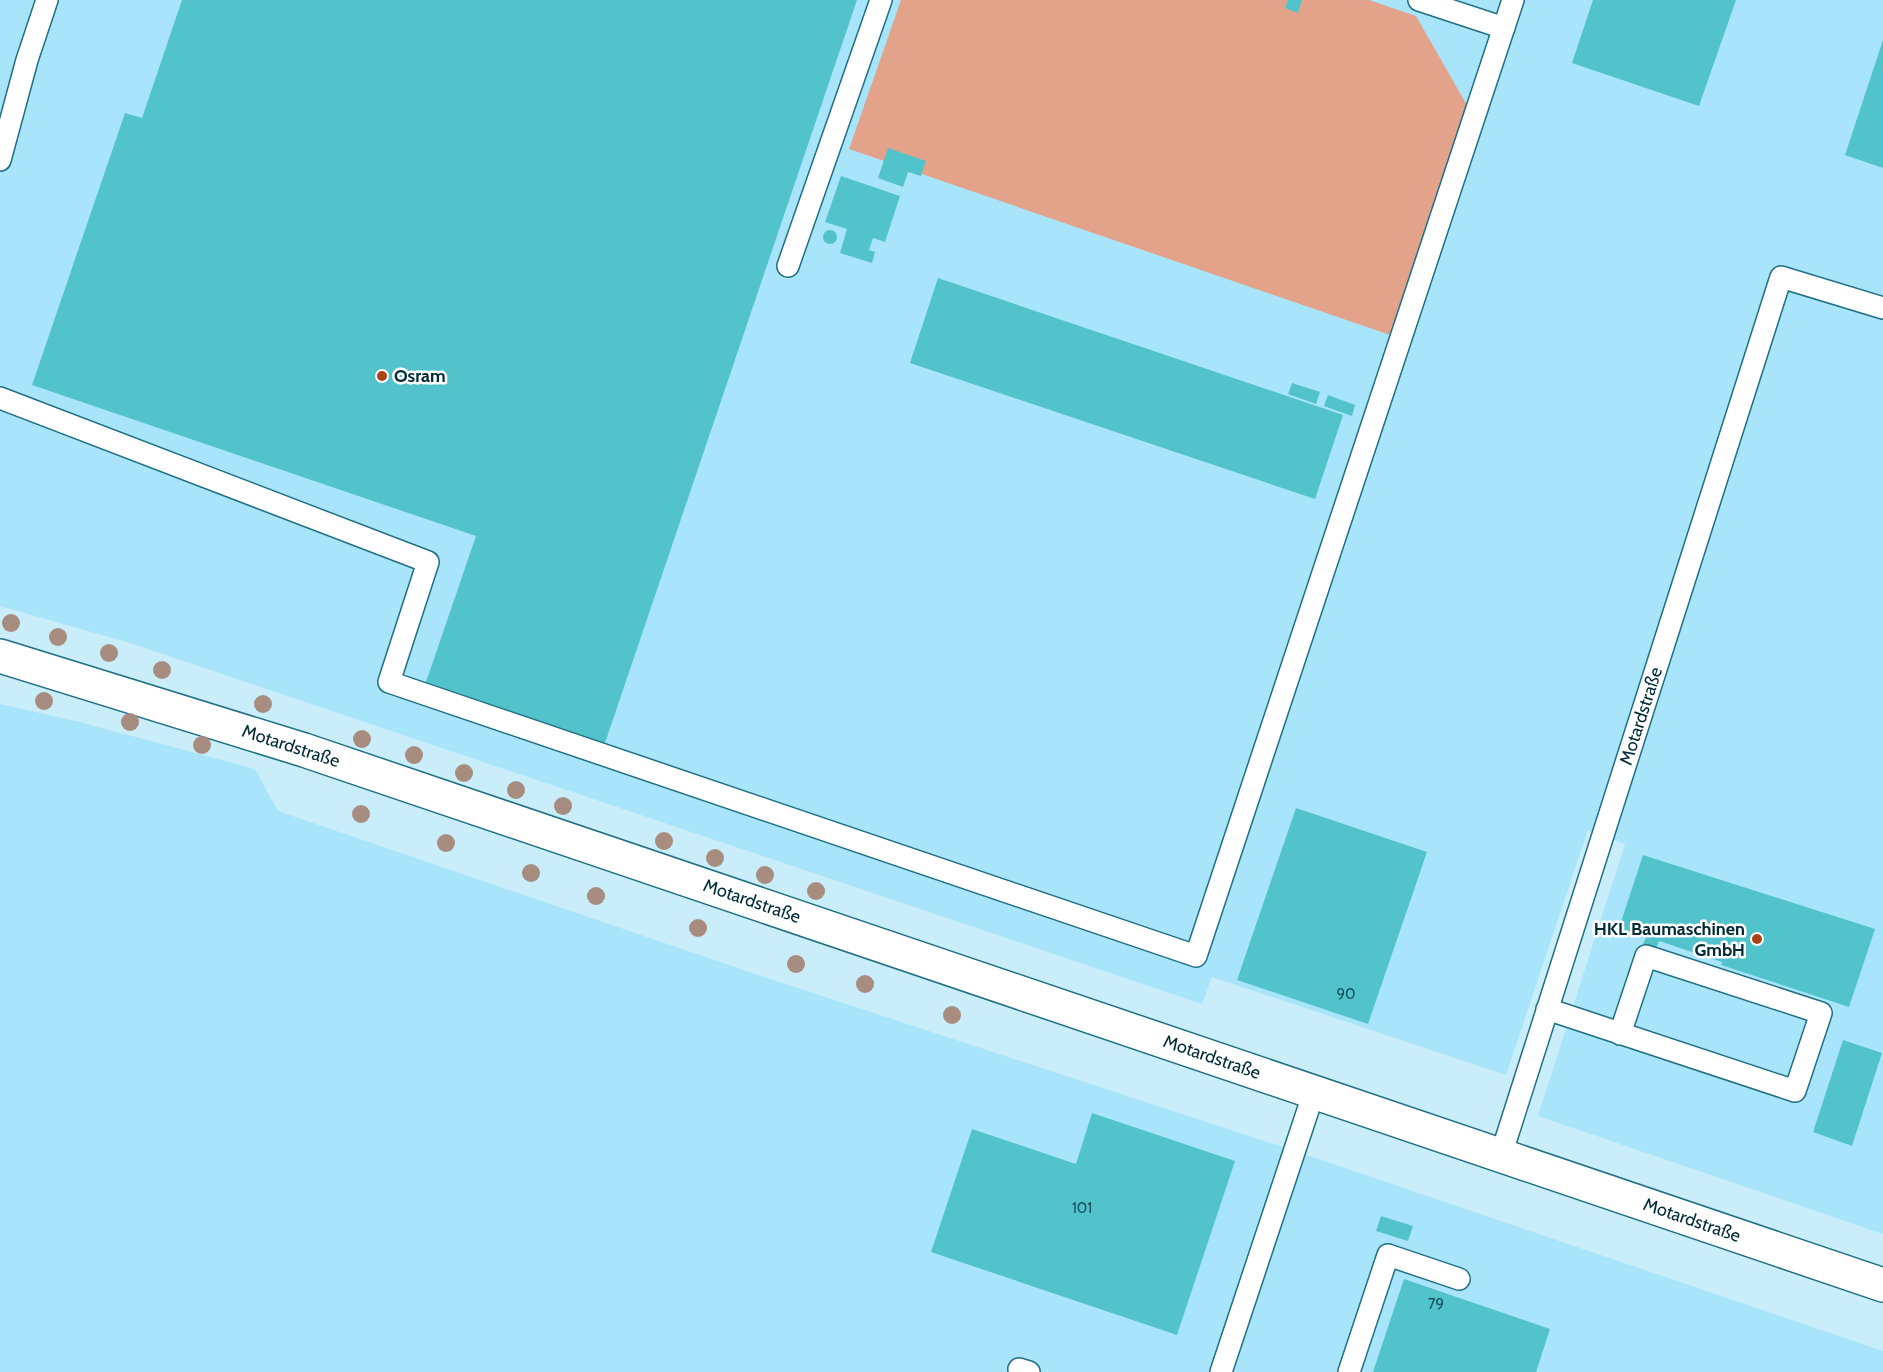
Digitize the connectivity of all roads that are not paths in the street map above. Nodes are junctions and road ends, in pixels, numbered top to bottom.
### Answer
1 (47, 0) edge
2 (881, 0) edge
3 (1419, 0) edge
4 (1513, 0) edge
5 (1504, 28) junction
6 (0, 160) edge
7 (788, 266) dead end
8 (1883, 308) edge
9 (0, 398) edge
10 (0, 656) edge
11 (1547, 1009) junction
12 (1620, 1034) junction
13 (1314, 1092) junction
14 (1501, 1155) junction
15 (1459, 1279) dead end
16 (1883, 1285) edge
17 (1221, 1372) edge
18 (1349, 1372) edge

1 - 6 lane
2 - 7 lane
3 - 5 lane
4 - 5 lane
5 - 9 lane
8 - 11 lane, Motardstraße
10 - 13 street, Motardstraße
11 - 12 lane
11 - 14 lane, Motardstraße
12 - 12 lane
13 - 14 street, Motardstraße
13 - 17 lane
14 - 16 street, Motardstraße
15 - 18 lane

